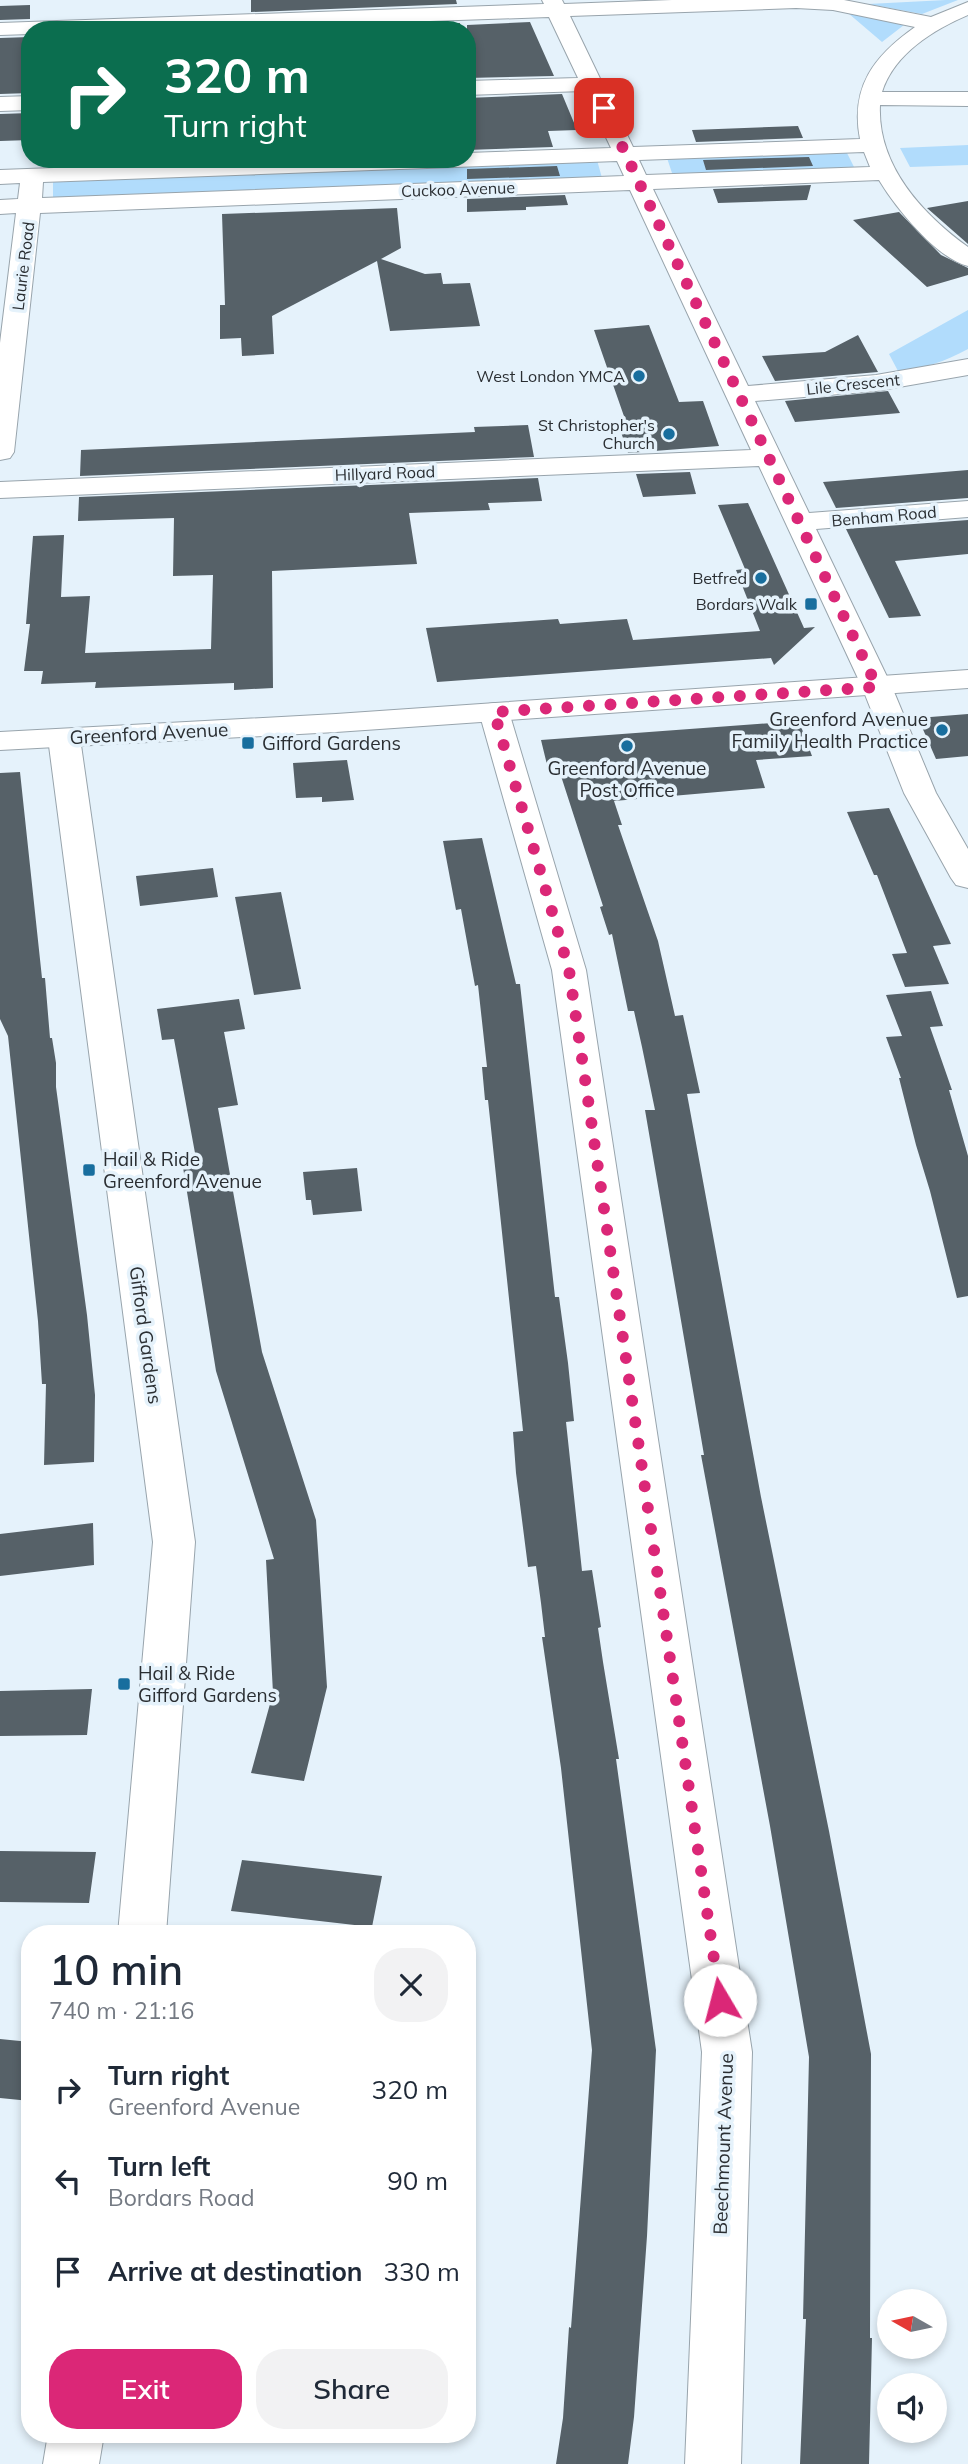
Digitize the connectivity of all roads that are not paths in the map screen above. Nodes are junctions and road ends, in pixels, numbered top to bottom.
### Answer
1 (554, 5) edge
2 (968, 8) edge
3 (185, 21) edge
4 (934, 24) junction
5 (21, 28) edge
6 (0, 29) edge
7 (593, 84) junction
8 (476, 88) edge
9 (869, 99) junction
10 (968, 99) edge
11 (21, 103) edge
12 (0, 104) edge
13 (873, 145) junction
14 (626, 154) junction
15 (476, 159) edge
16 (230, 168) edge
17 (885, 173) junction
18 (32, 175) junction
19 (0, 177) edge
20 (640, 182) junction
21 (30, 206) junction
22 (0, 207) edge
23 (968, 259) edge
24 (968, 367) edge
25 (738, 395) junction
26 (0, 452) edge
27 (769, 457) junction
28 (0, 490) edge
29 (968, 509) edge
30 (800, 522) junction
31 (968, 679) edge
32 (877, 687) junction
33 (494, 712) junction
34 (64, 738) junction
35 (0, 741) edge
36 (968, 878) edge
37 (143, 1925) edge
38 (74, 2443) edge
39 (71, 2464) edge
40 (713, 2464) edge

1 - 3 street
1 - 4 street
1 - 7 street
2 - 4 street
4 - 9 street
5 - 6 street
7 - 8 street
7 - 14 street
9 - 10 street
9 - 13 street
11 - 12 street
13 - 14 street, Cuckoo Avenue
13 - 17 street
14 - 15 street, Cuckoo Avenue
14 - 20 street
16 - 18 street, Cuckoo Avenue
17 - 20 street, Cuckoo Avenue
17 - 23 street
18 - 19 street, Cuckoo Avenue
18 - 21 street
20 - 21 street, Cuckoo Avenue
20 - 25 street
21 - 22 street, Cuckoo Avenue
21 - 26 street, Laurie Road
24 - 25 street, Lile Crescent
25 - 27 street
27 - 28 street, Hillyard Road
27 - 30 street
29 - 30 street, Benham Road
30 - 32 street
31 - 32 street, Greenford Avenue
32 - 33 street, Greenford Avenue
32 - 36 street
33 - 34 street, Greenford Avenue
33 - 40 street, Beechmount Avenue
34 - 35 street, Greenford Avenue
34 - 37 street, Gifford Gardens
38 - 39 street

